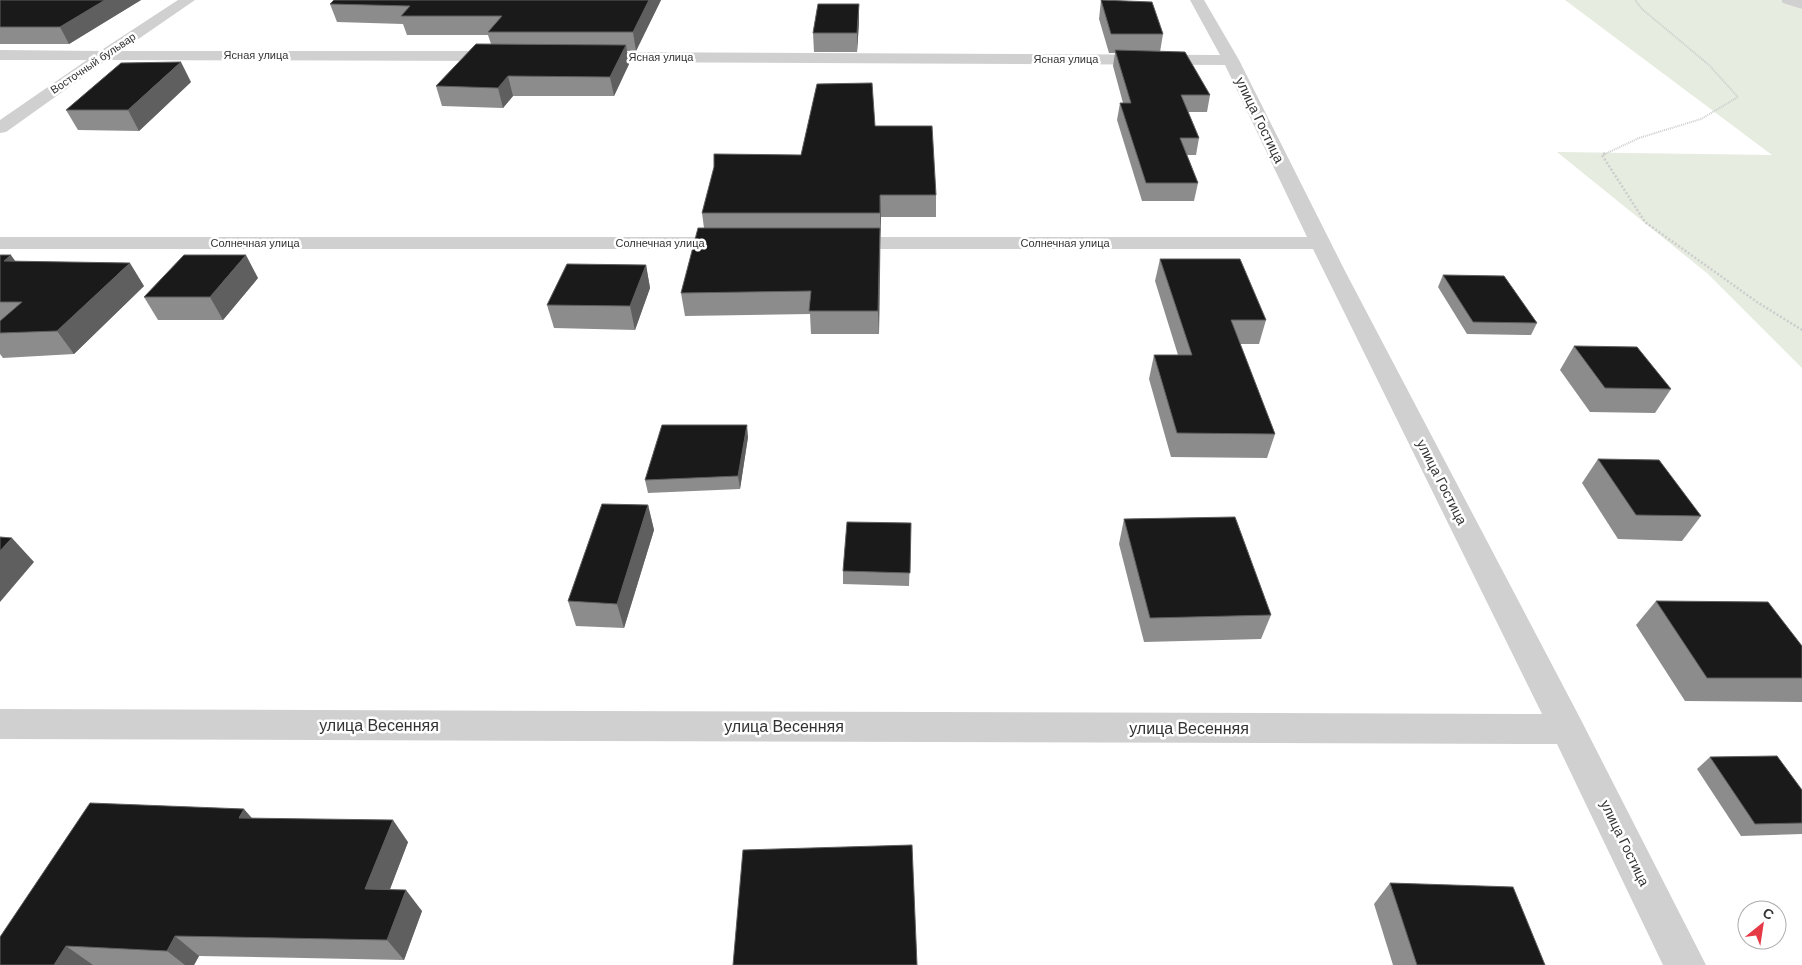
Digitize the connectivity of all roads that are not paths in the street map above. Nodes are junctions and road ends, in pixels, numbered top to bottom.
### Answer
1 (188, 0) edge
2 (1197, 0) edge
3 (1788, 0) edge
4 (1802, 5) edge
5 (0, 55) edge
6 (104, 55) junction
7 (513, 56) edge
8 (573, 57) edge
9 (1231, 60) junction
10 (0, 128) edge
11 (0, 243) edge
12 (750, 243) edge
13 (820, 243) edge
14 (1320, 243) junction
15 (0, 724) edge
16 (1568, 729) junction
17 (1685, 965) edge

1 - 6 street, Восточный бульвар
2 - 9 street, улица Гостица
3 - 4 street
5 - 6 street, Ясная улица
6 - 7 street, Ясная улица
6 - 10 street, Восточный бульвар
8 - 9 street, Ясная улица
9 - 14 street, улица Гостица
11 - 12 street, Солнечная улица
13 - 14 street, Солнечная улица
14 - 16 street, улица Гостица
15 - 16 street, улица Весенняя
16 - 17 street, улица Гостица

